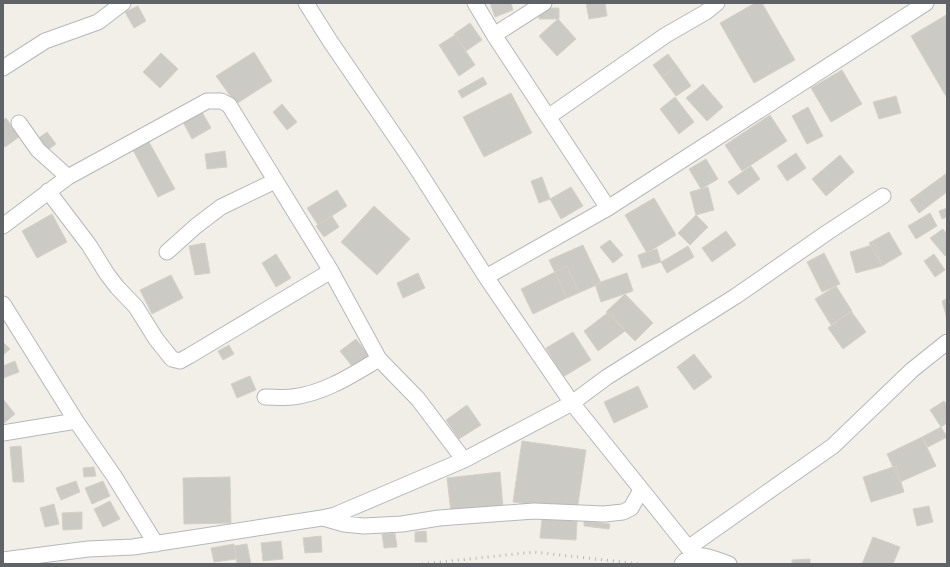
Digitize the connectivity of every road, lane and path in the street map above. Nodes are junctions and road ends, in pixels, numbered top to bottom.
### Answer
1 (123, 3) edge
2 (306, 3) edge
3 (475, 3) edge
4 (544, 3) edge
5 (717, 3) edge
6 (926, 3) edge
7 (494, 35) junction
8 (3, 68) edge
9 (548, 117) junction
10 (19, 123) dead end
11 (68, 177) junction
12 (275, 181) junction
13 (48, 191) junction
14 (883, 196) dead end
15 (608, 208) junction
16 (3, 226) edge
17 (167, 252) dead end
18 (331, 271) junction
19 (486, 277) junction
20 (3, 304) edge
21 (947, 342) edge
22 (379, 359) junction
23 (265, 397) dead end
24 (572, 403) junction
25 (76, 421) junction
26 (3, 433) edge
27 (464, 460) junction
28 (641, 490) junction
29 (322, 518) junction
30 (156, 544) junction
31 (688, 556) edge
32 (3, 560) edge
33 (729, 564) edge

1 - 8 street
2 - 19 street
3 - 7 street
4 - 7 street
5 - 9 street
6 - 15 street
7 - 9 street
9 - 15 street
10 - 11 street
11 - 12 street
11 - 13 street
12 - 17 street
12 - 18 street
13 - 16 street
13 - 18 street
14 - 24 street
15 - 19 street
18 - 22 street
19 - 24 street
20 - 25 street
21 - 31 street
22 - 23 street
22 - 27 street
24 - 27 street
24 - 28 street
25 - 26 street
25 - 30 street
27 - 29 street
28 - 29 street
28 - 31 street
29 - 30 street
30 - 32 street
31 - 33 street

